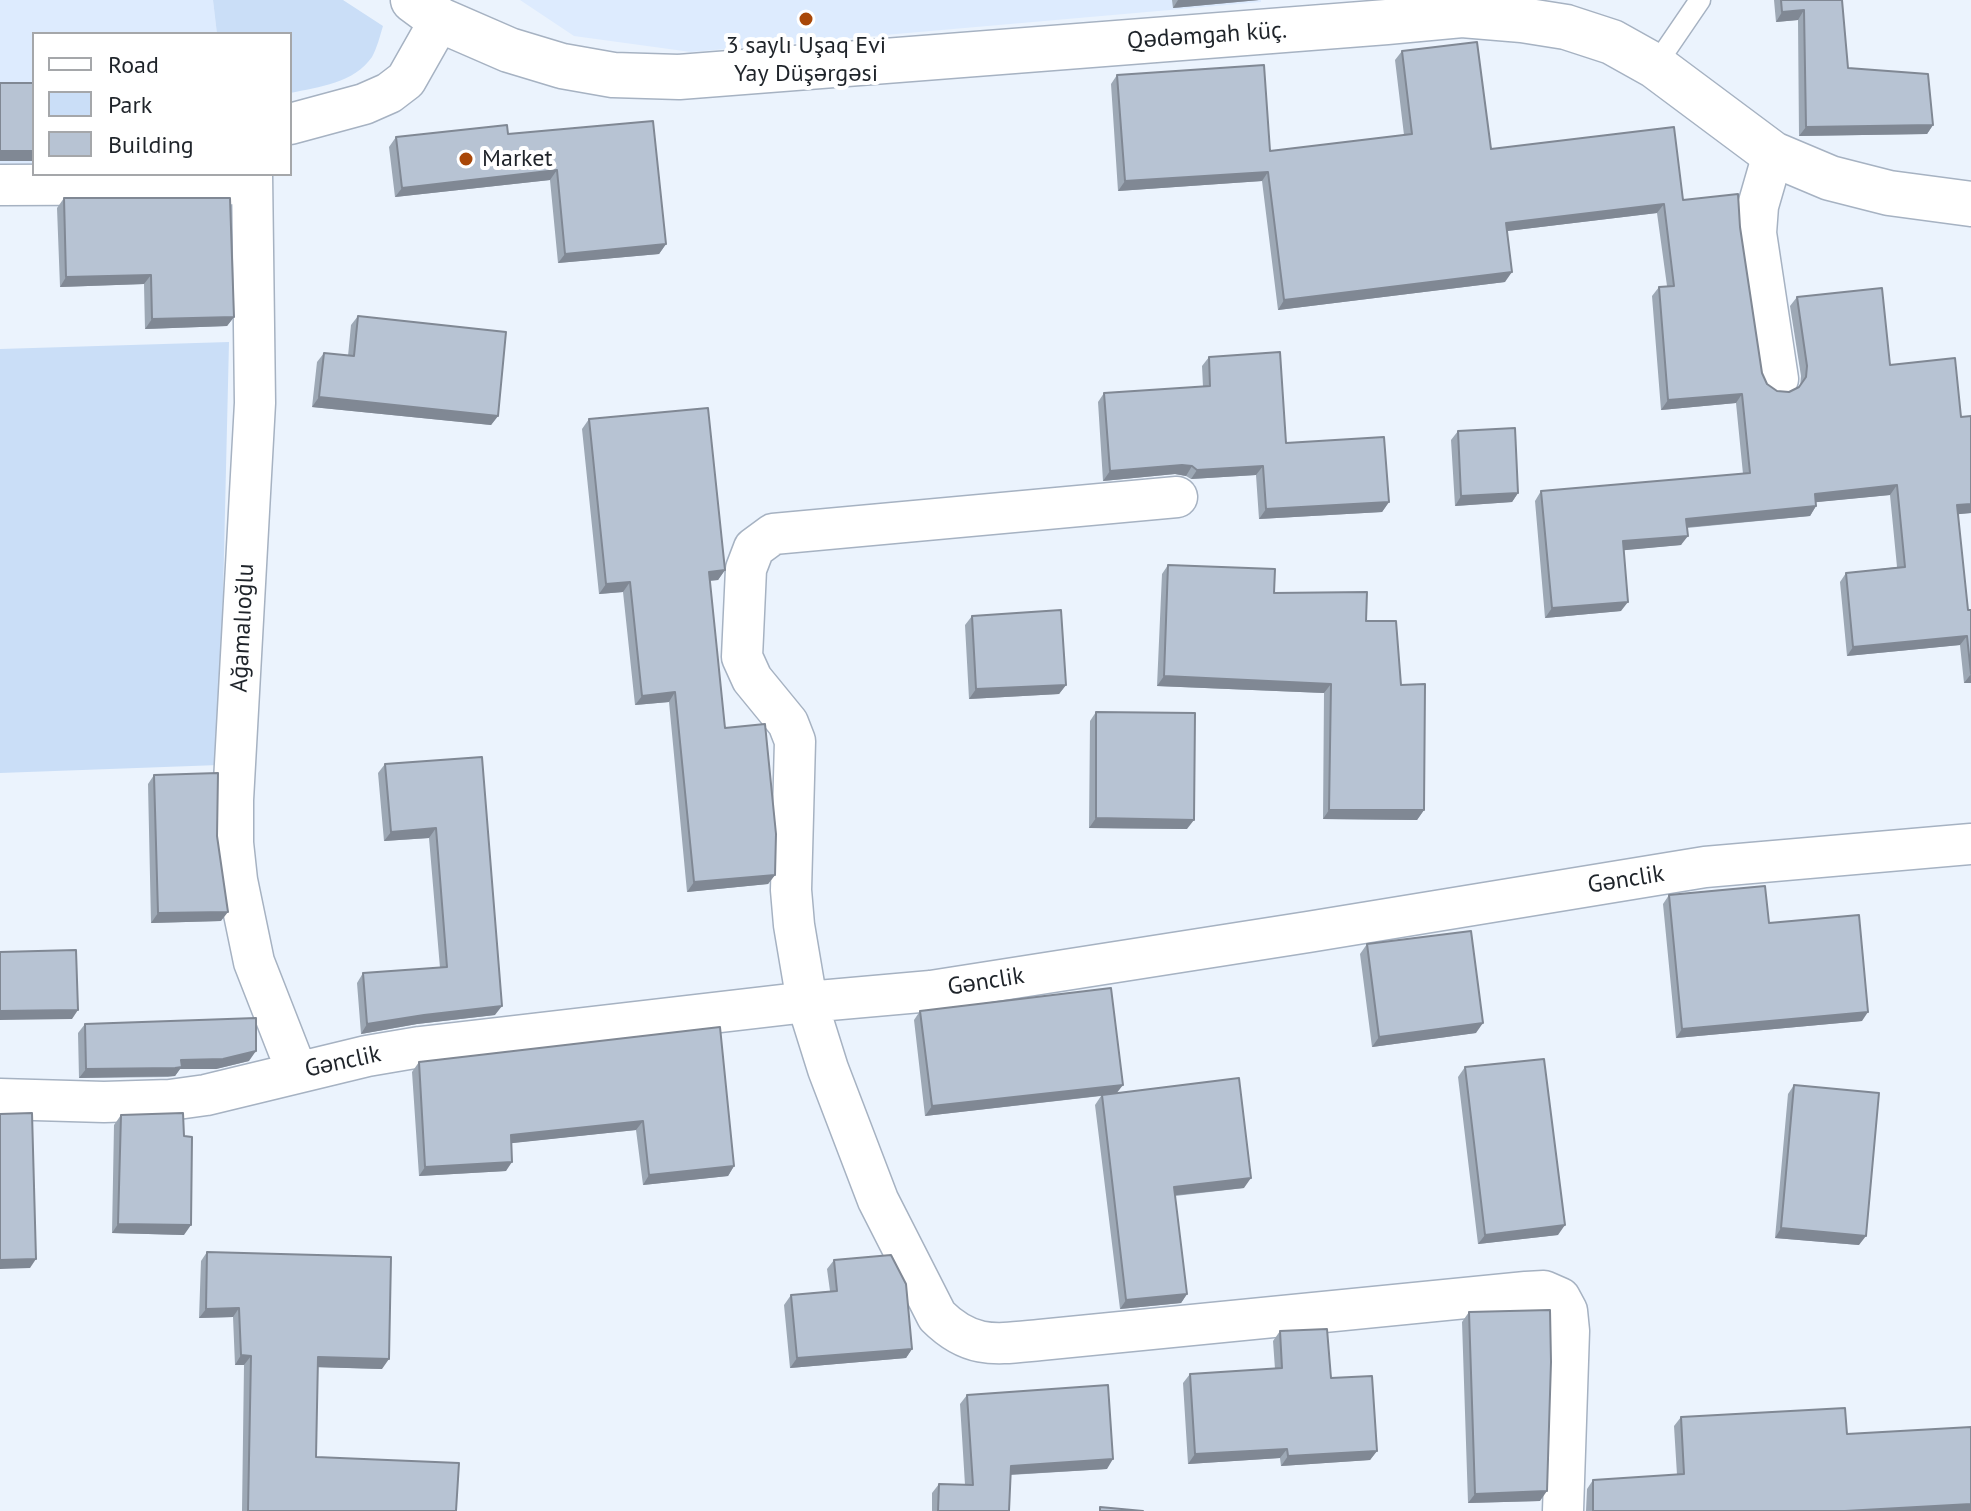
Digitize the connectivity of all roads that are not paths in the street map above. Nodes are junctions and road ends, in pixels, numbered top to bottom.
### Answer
1 (1700, 0) edge
2 (426, 10) edge
3 (1655, 66) junction
4 (292, 123) edge
5 (1773, 154) junction
6 (252, 179) edge
7 (0, 185) edge
8 (1971, 204) edge
9 (1778, 379) dead end
10 (1177, 497) dead end
11 (1971, 844) edge
12 (807, 1002) junction
13 (297, 1072) junction
14 (0, 1099) edge
15 (1563, 1511) edge

1 - 3 lane
2 - 3 street, Qədəmgah küç.
2 - 4 street
3 - 5 street, Qədəmgah küç.
5 - 8 street, Qədəmgah küç.
5 - 9 street
6 - 7 street
6 - 13 street, Ağamalıoğlu
10 - 12 street
11 - 12 street, Gənclik
12 - 13 street, Gənclik
12 - 15 street
13 - 14 street, Gənclik

